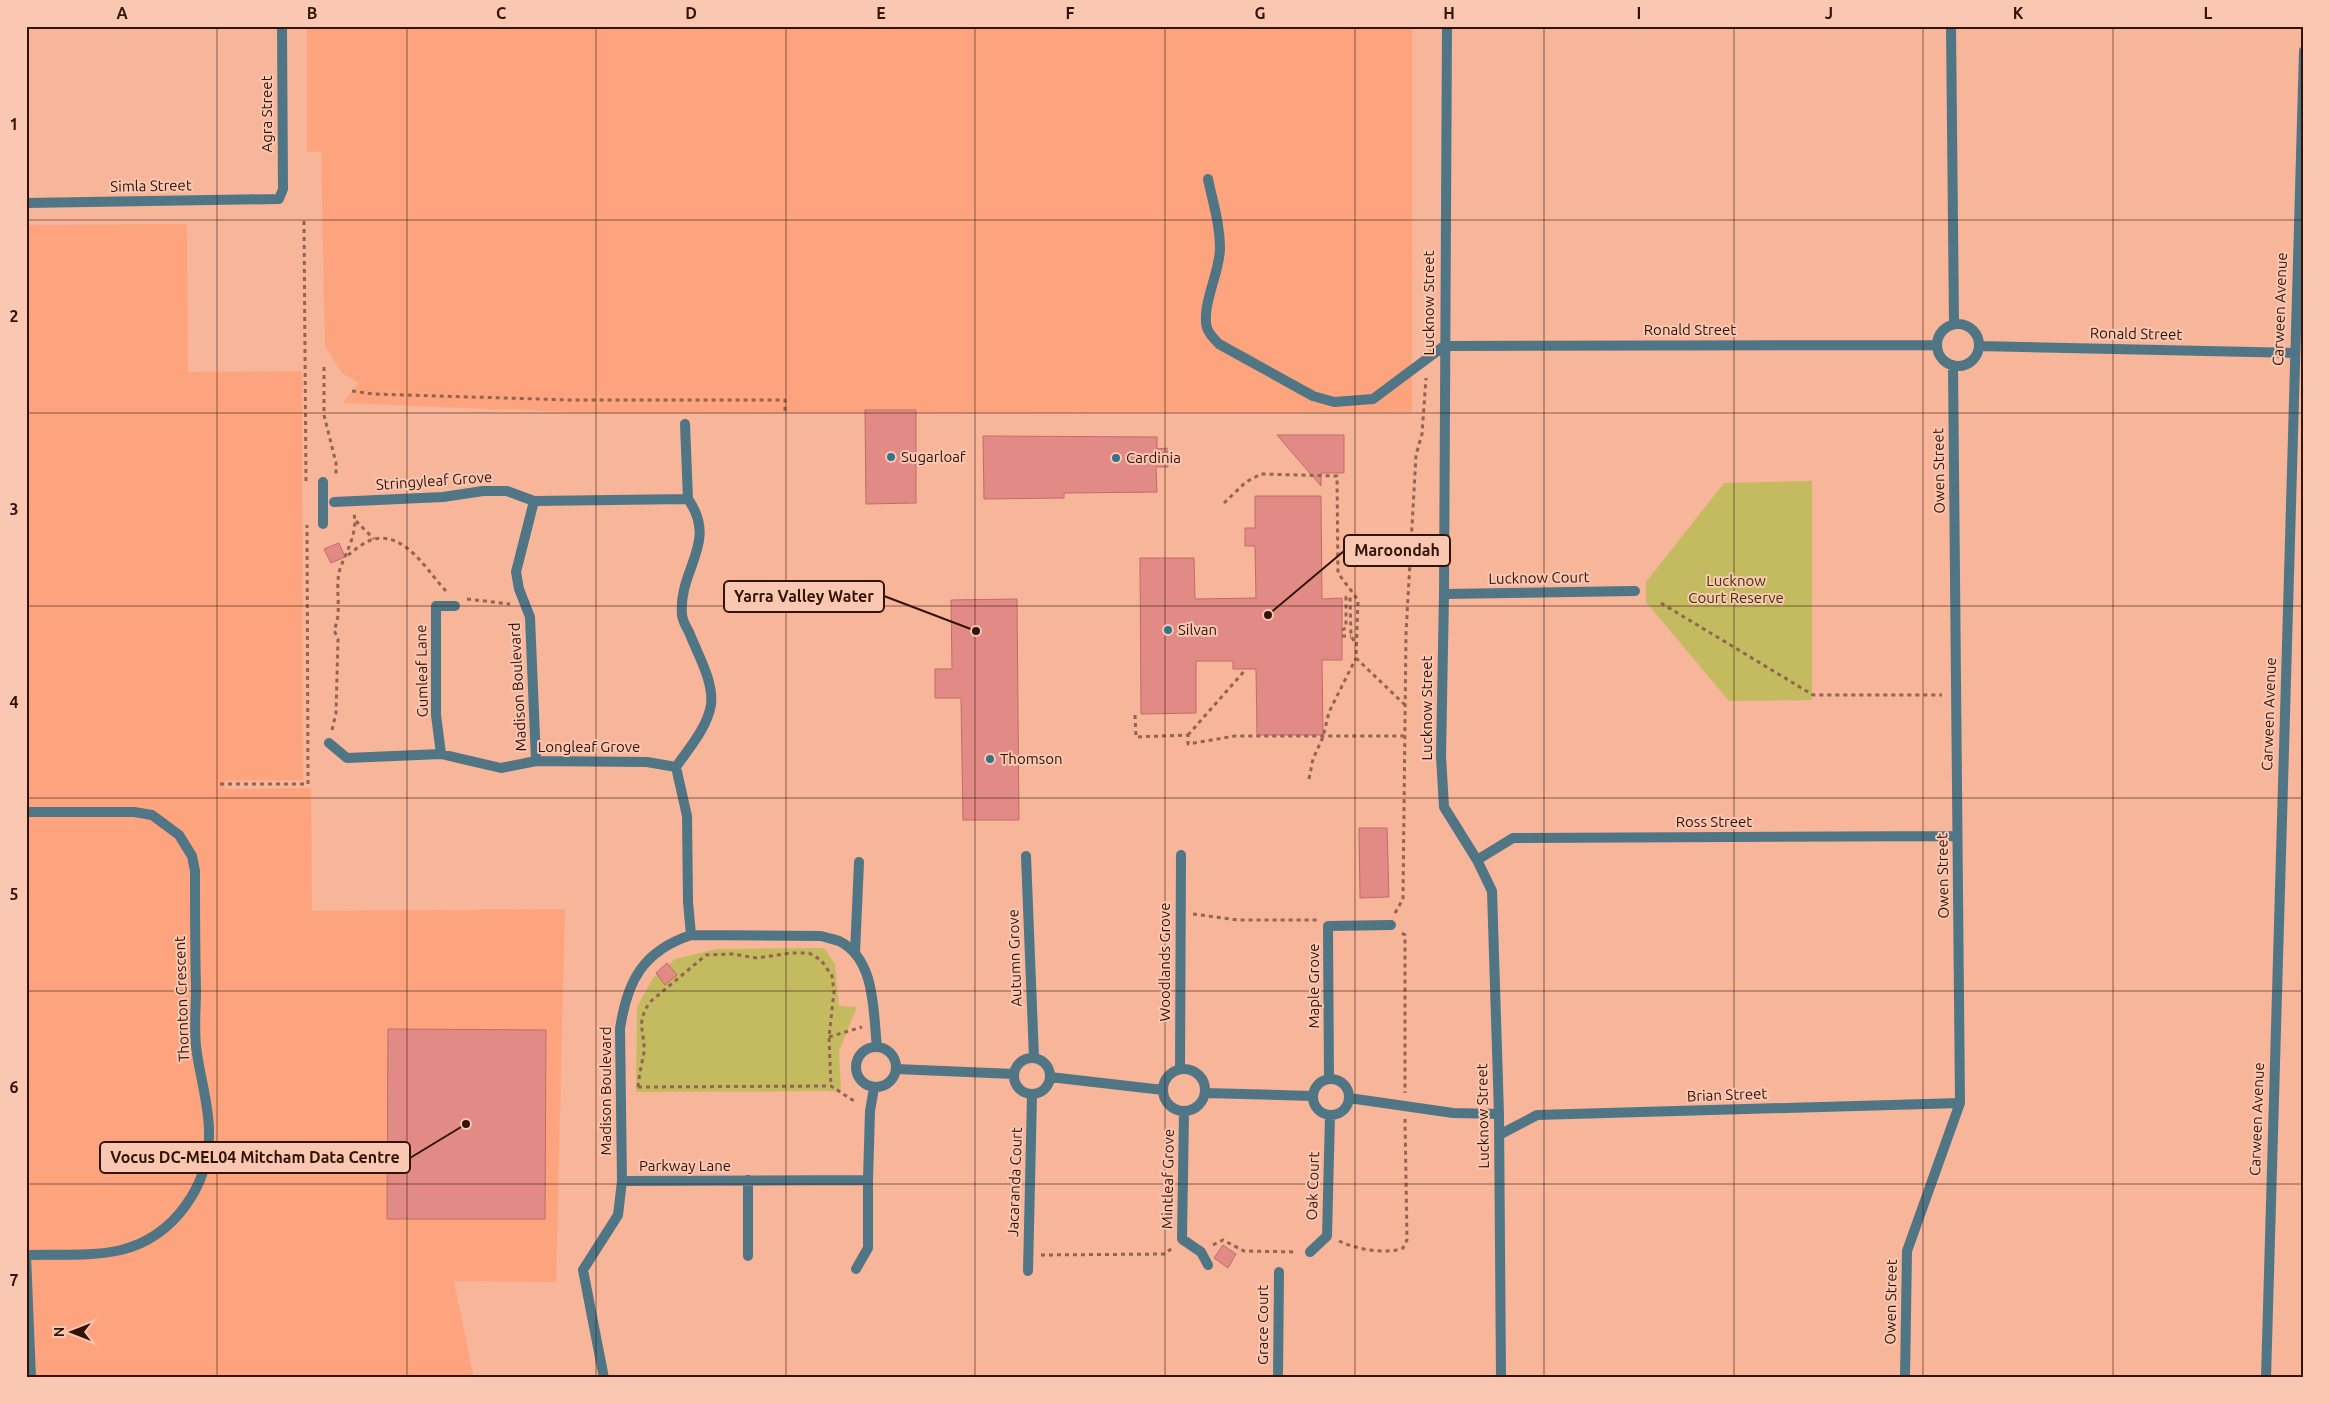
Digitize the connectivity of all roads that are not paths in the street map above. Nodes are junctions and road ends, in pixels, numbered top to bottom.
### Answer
1 (282, 26) edge
2 (1447, 26) edge
3 (1951, 26) edge
4 (2304, 52) edge
5 (1208, 179) dead end
6 (276, 200) joint
7 (26, 203) edge
8 (1954, 324) junction
9 (1937, 345) junction
10 (1444, 346) junction
11 (1979, 346) junction
12 (2294, 353) junction
13 (1953, 365) junction
14 (685, 424) dead end
15 (688, 499) junction
16 (534, 501) junction
17 (334, 502) junction
18 (1635, 591) dead end
19 (1444, 594) junction
20 (458, 602) road end
21 (329, 743) road end
22 (441, 754) junction
23 (536, 761) junction
24 (676, 767) junction
25 (26, 812) edge
26 (1957, 836) junction
27 (1181, 855) dead end
28 (1026, 856) dead end
29 (1477, 860) junction
30 (859, 862) dead end
31 (1391, 925) road end
32 (691, 935) junction
33 (855, 953) junction
34 (877, 1047) junction
35 (1034, 1058) junction
36 (896, 1069) junction
37 (1180, 1069) junction
38 (1014, 1074) junction
39 (1050, 1077) junction
40 (1330, 1079) junction
41 (874, 1088) junction
42 (1162, 1090) junction
43 (1205, 1093) junction
44 (1032, 1095) junction
45 (1313, 1096) junction
46 (1349, 1098) junction
47 (1960, 1103) junction
48 (1184, 1112) junction
49 (1499, 1114) junction
50 (1330, 1115) junction
51 (1499, 1135) junction
52 (748, 1180) junction
53 (868, 1180) junction
54 (622, 1181) junction
55 (1310, 1252) road end
56 (26, 1256) edge
57 (748, 1256) dead end
58 (1208, 1265) dead end
59 (856, 1268) dead end
60 (1028, 1271) dead end
61 (1279, 1272) dead end
62 (31, 1378) edge
63 (604, 1378) edge
64 (1278, 1378) edge
65 (1501, 1378) edge
66 (1905, 1378) edge
67 (2266, 1378) edge

1 - 6 street, Agra Street
2 - 10 street, Lucknow Street
3 - 8 street
4 - 12 street, Carween Avenue
5 - 10 street
6 - 7 street, Simla Street
8 - 9 street
8 - 11 street
9 - 10 street, Ronald Street
9 - 13 street
10 - 19 street, Lucknow Street
11 - 12 street, Ronald Street
11 - 13 street
12 - 67 street, Carween Avenue
13 - 26 street, Owen Street
14 - 15 street
15 - 16 street
15 - 24 street
16 - 17 street, Stringyleaf Grove
16 - 23 street, Madison Boulevard
17 - 17 street
18 - 19 street, Lucknow Court
19 - 29 street, Lucknow Street
20 - 22 street, Gumleaf Lane
21 - 22 street, Longleaf Grove
22 - 23 street, Longleaf Grove
23 - 24 street, Longleaf Grove
24 - 32 street
25 - 56 street, Thornton Crescent
26 - 29 street, Ross Street
26 - 47 street, Owen Street
27 - 37 street, Woodlands Grove
28 - 35 street, Autumn Grove
29 - 49 street, Lucknow Street
30 - 33 street
31 - 40 street, Maple Grove
32 - 33 street, Madison Boulevard
32 - 54 street, Madison Boulevard
33 - 34 street, Madison Boulevard
34 - 36 street
34 - 41 street
35 - 38 street
35 - 39 street
36 - 38 street
36 - 41 street
37 - 42 street
37 - 43 street
38 - 44 street
39 - 42 street
39 - 44 street
40 - 45 street
40 - 46 street
41 - 53 street
42 - 48 street
43 - 45 street
43 - 48 street
44 - 60 street, Jacaranda Court
45 - 50 street
46 - 49 street
46 - 50 street
47 - 51 street, Brian Street
47 - 66 street, Owen Street
48 - 58 street, Mintleaf Grove
49 - 51 street, Lucknow Street
50 - 55 street, Oak Court
51 - 65 street, Lucknow Street
52 - 53 street, Parkway Lane
52 - 54 street, Parkway Lane
52 - 57 street, Parkway Lane
53 - 59 street
54 - 63 street, Madison Boulevard
56 - 62 street, Thornton Crescent
61 - 64 street, Grace Court

